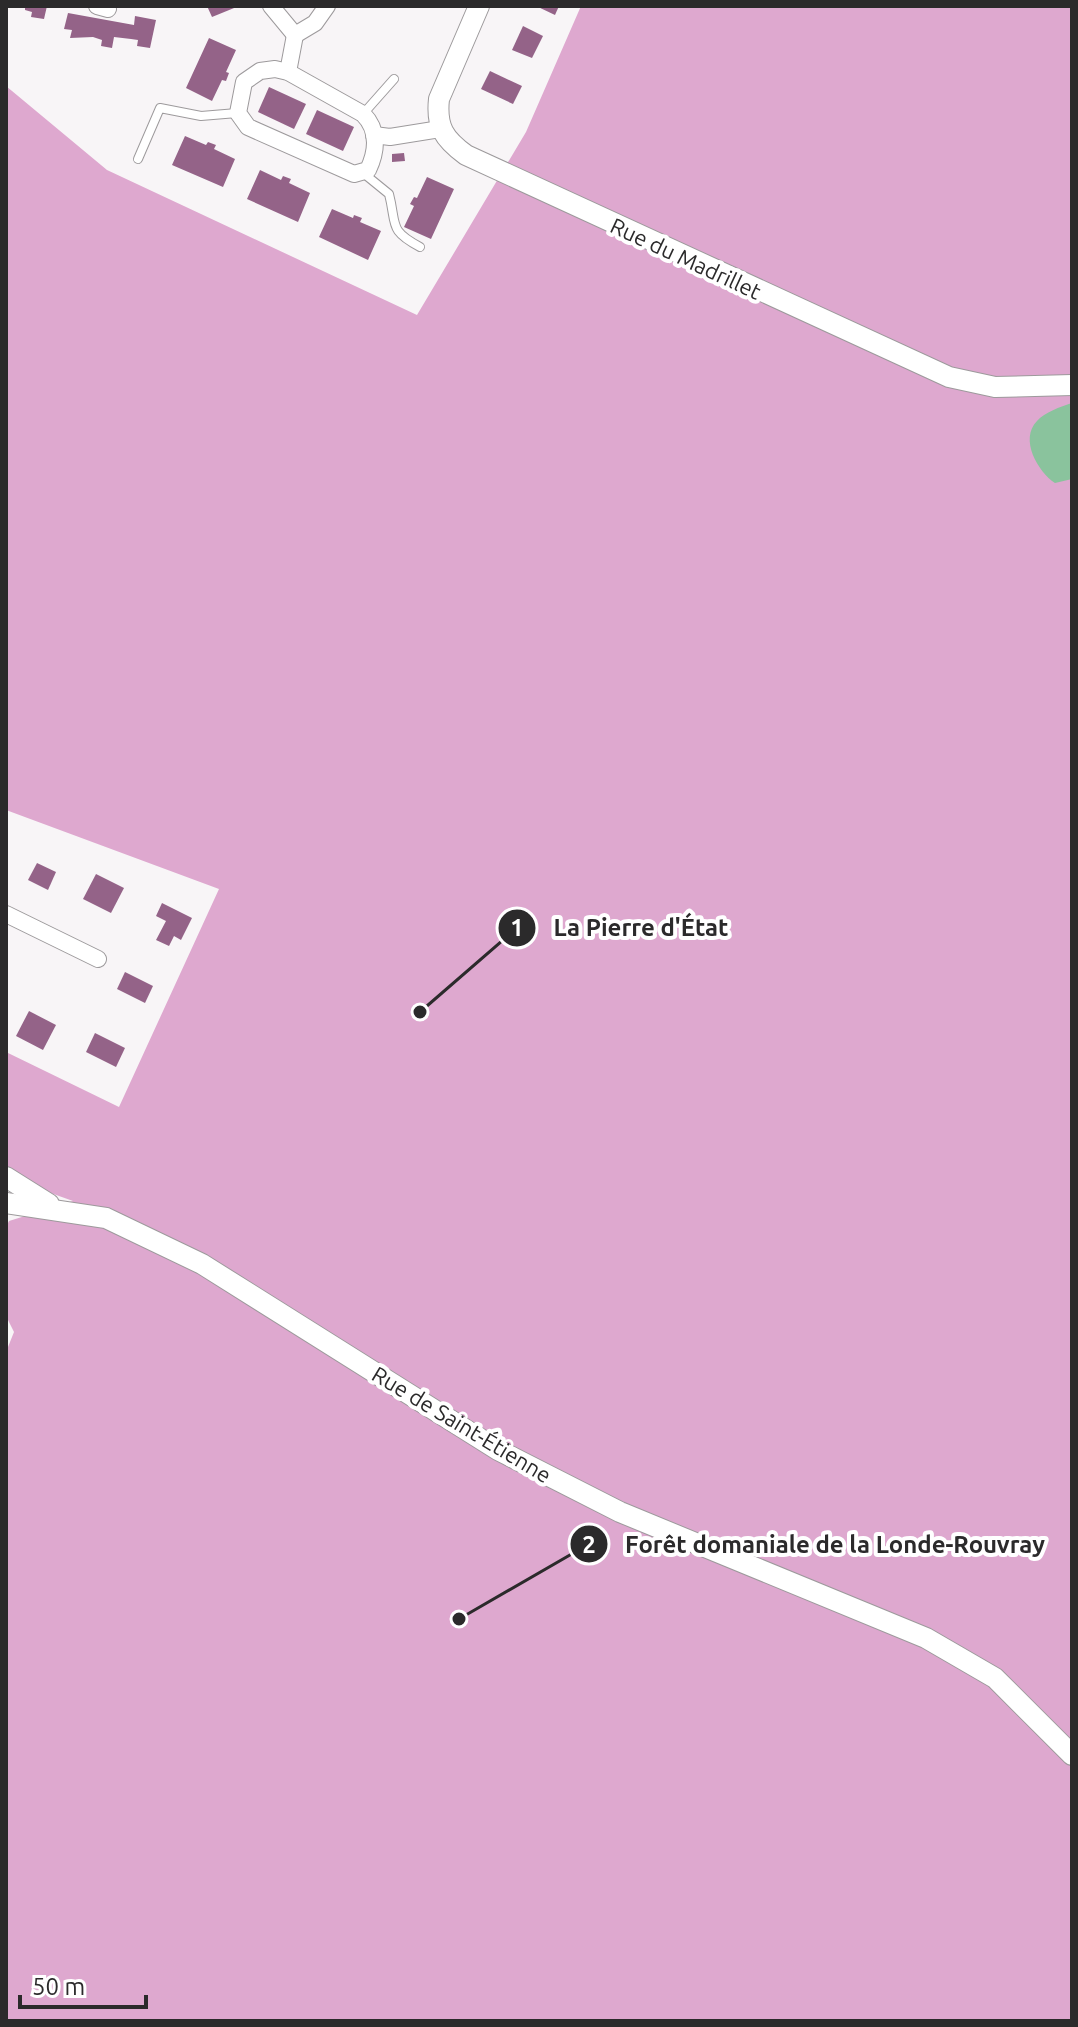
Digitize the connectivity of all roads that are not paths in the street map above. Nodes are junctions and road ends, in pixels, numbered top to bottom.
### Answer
1 (271, 6) edge
2 (327, 6) edge
3 (479, 6) edge
4 (295, 35) junction
5 (288, 72) junction
6 (394, 79) dead end
7 (238, 113) junction
8 (363, 114) junction
9 (440, 129) junction
10 (374, 135) junction
11 (138, 159) dead end
12 (361, 171) junction
13 (420, 247) dead end
14 (1072, 385) edge
15 (6, 914) edge
16 (98, 959) dead end
17 (6, 1177) edge
18 (6, 1203) edge
19 (56, 1208) junction
20 (1072, 1755) edge

1 - 4 street
2 - 4 street
3 - 9 street
4 - 5 street
5 - 7 street
5 - 8 street
6 - 8 lane
7 - 11 lane
7 - 12 street
8 - 10 street
9 - 10 street
9 - 14 street, Rue du Madrillet
10 - 12 street
12 - 13 lane
15 - 16 street
17 - 19 street
18 - 19 street
19 - 20 street, Rue de Saint-Étienne

